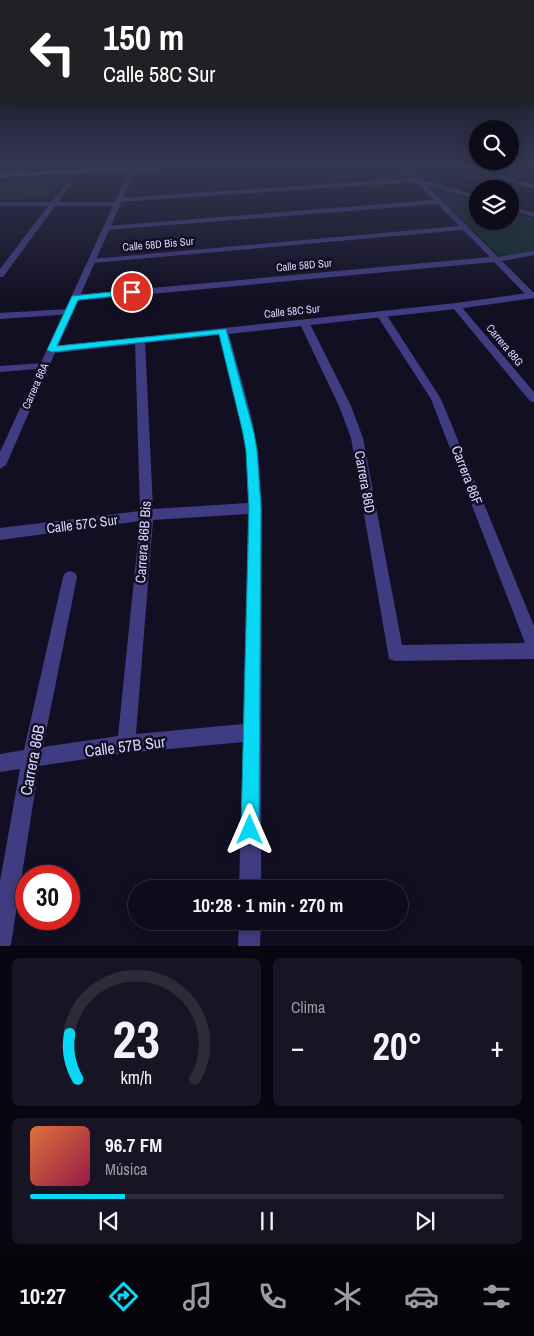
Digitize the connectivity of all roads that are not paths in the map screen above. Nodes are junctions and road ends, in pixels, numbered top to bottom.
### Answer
1 (48, 210) edge
2 (114, 210) edge
3 (335, 210) edge
4 (447, 210) edge
5 (519, 211) edge
6 (534, 215) edge
7 (106, 228) junction
8 (466, 228) junction
9 (534, 253) edge
10 (496, 259) junction
11 (92, 261) junction
12 (0, 275) edge
13 (533, 296) edge
14 (75, 298) junction
15 (456, 306) junction
16 (68, 312) junction
17 (381, 314) junction
18 (0, 316) edge
19 (304, 322) junction
20 (223, 331) junction
21 (140, 340) junction
22 (52, 350) junction
23 (44, 366) junction
24 (0, 369) edge
25 (534, 400) edge
26 (0, 464) edge
27 (255, 508) junction
28 (147, 516) junction
29 (0, 534) edge
30 (70, 577) dead end
31 (534, 646) edge
32 (534, 651) edge
33 (251, 732) junction
34 (126, 744) junction
35 (31, 759) junction
36 (0, 763) edge
37 (250, 880) edge
38 (250, 930) edge
39 (0, 944) edge
40 (250, 946) edge

1 - 12 street
2 - 7 street, Carrera 86A
3 - 7 street
4 - 8 street
5 - 6 street
7 - 11 street, Carrera 86A
8 - 10 street
8 - 11 street, Calle 58D Bis Sur
9 - 10 street, Calle 58D Sur
10 - 13 street
10 - 14 street, Calle 58D Sur
11 - 14 street, Carrera 86A
13 - 15 street, Calle 58C Sur
14 - 16 street, Carrera 86A
15 - 17 street, Calle 58C Sur
15 - 25 street, Carrera 88G
16 - 18 street
16 - 22 street, Carrera 86A
17 - 19 street, Calle 58C Sur
17 - 31 street, Carrera 86F
19 - 20 street, Calle 58C Sur
19 - 32 street, Carrera 86D
20 - 21 street, Calle 58C Sur
20 - 27 street
21 - 22 street, Calle 58C Sur
21 - 28 street, Carrera 86B Bis
22 - 23 street, Carrera 86A
23 - 24 street
23 - 26 street, Carrera 86A
27 - 28 street, Calle 57C Sur
27 - 33 street
28 - 29 street, Calle 57C Sur
28 - 34 street, Carrera 86B Bis
30 - 35 street, Carrera 86B
33 - 34 street, Calle 57B Sur
33 - 37 street
34 - 35 street, Calle 57B Sur
35 - 36 street, Calle 57B Sur
35 - 39 street, Carrera 86B
38 - 40 street

